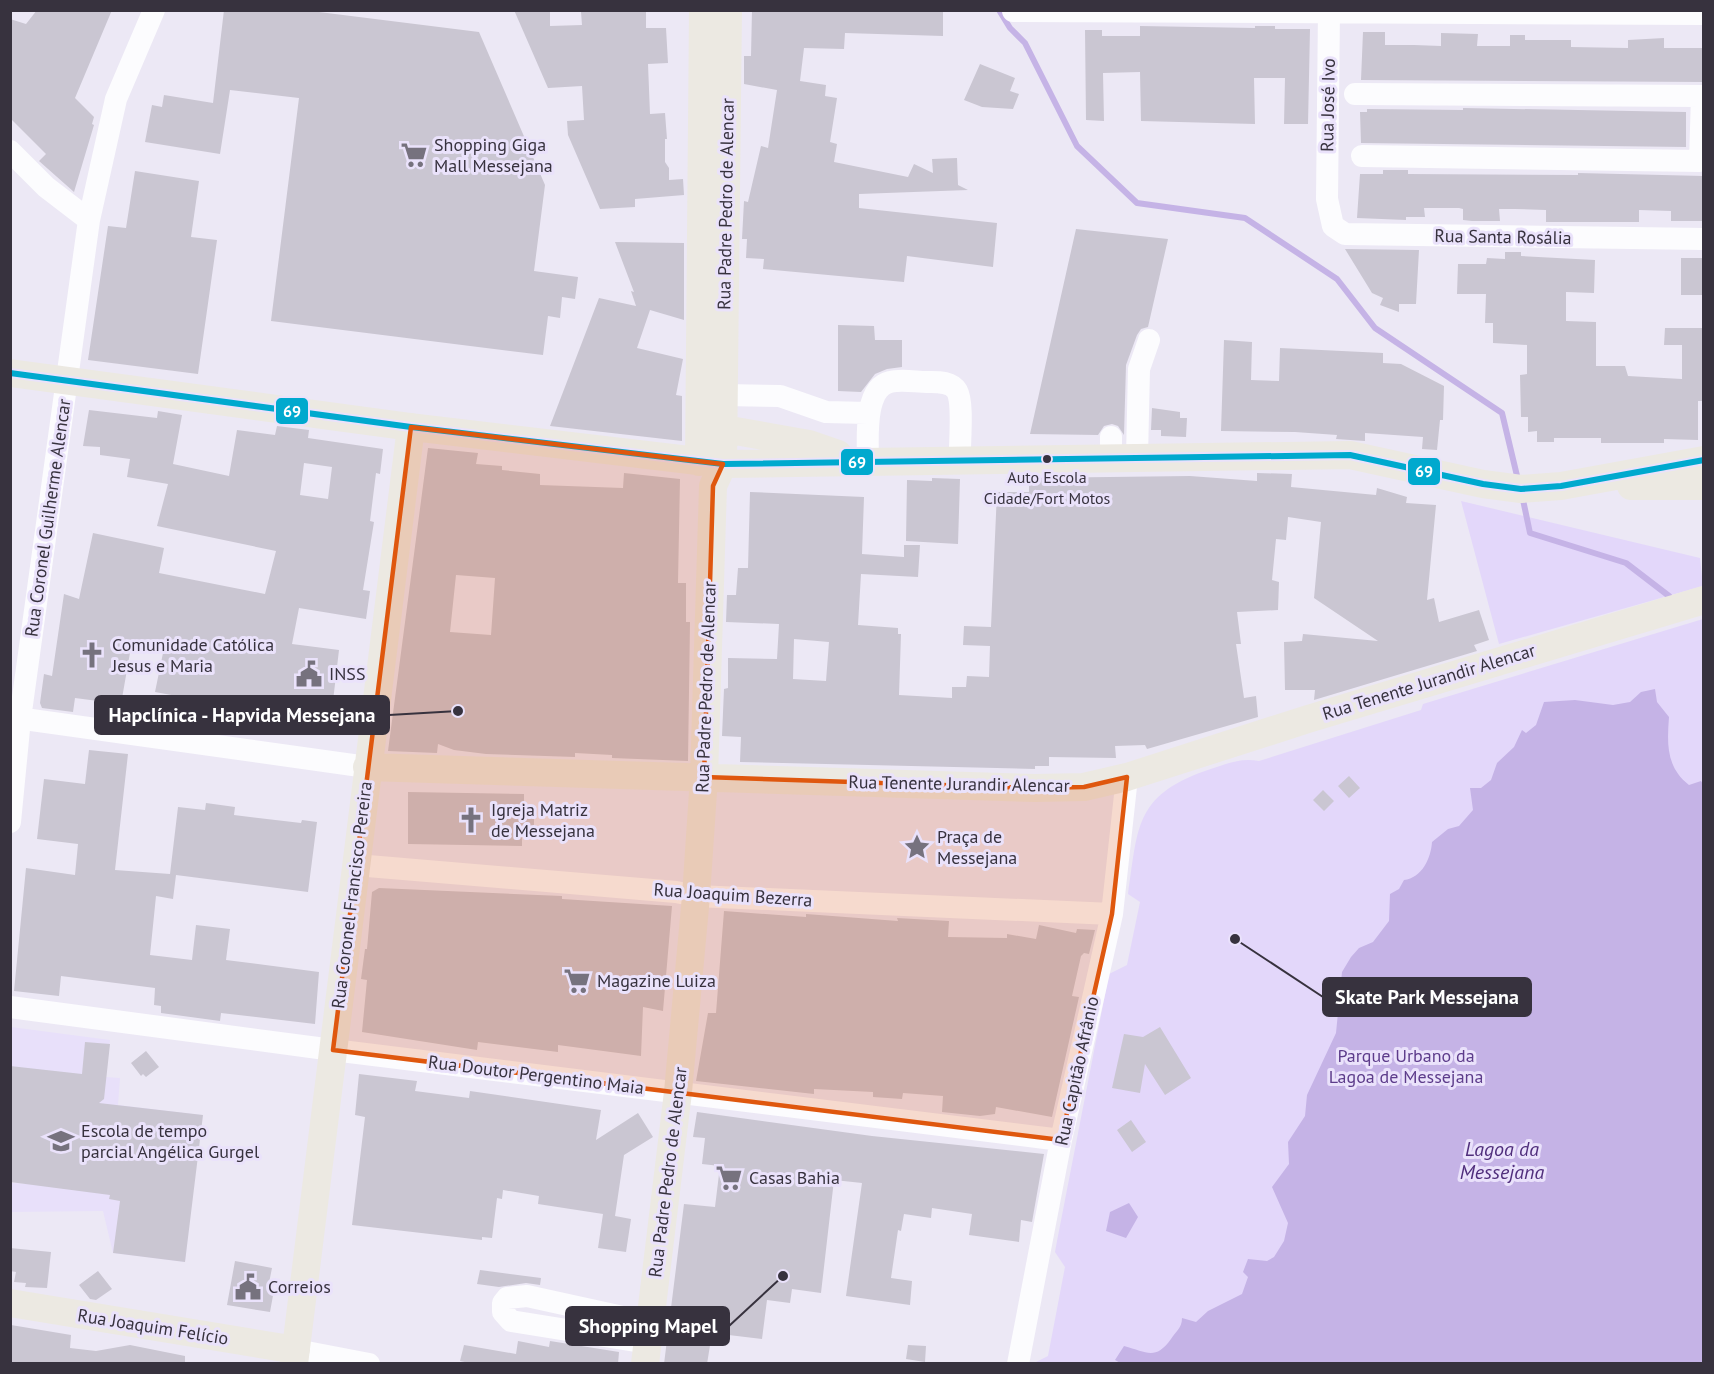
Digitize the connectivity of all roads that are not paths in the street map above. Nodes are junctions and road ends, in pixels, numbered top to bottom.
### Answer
1 (154, 10) edge
2 (703, 10) edge
3 (728, 10) edge
4 (1013, 10) edge
5 (1329, 11) edge
6 (1704, 14) edge
7 (1355, 94) dead end
8 (1703, 96) edge
9 (10, 151) edge
10 (1362, 156) dead end
11 (1327, 199) joint
12 (89, 220) junction
13 (1704, 239) edge
14 (713, 295) junction
15 (1149, 340) dead end
16 (10, 374) edge
17 (67, 381) junction
18 (724, 395) junction
19 (868, 413) junction
20 (411, 427) junction
21 (724, 429) junction
22 (1120, 450) junction
23 (1704, 460) edge
24 (960, 461) junction
25 (865, 462) junction
26 (711, 463) junction
27 (1560, 486) junction
28 (1704, 486) edge
29 (1704, 600) edge
30 (15, 718) edge
31 (367, 767) junction
32 (704, 777) junction
33 (1127, 777) junction
34 (10, 822) edge
35 (356, 865) junction
36 (696, 896) junction
37 (1112, 914) junction
38 (10, 1007) edge
39 (333, 1050) junction
40 (678, 1092) junction
41 (1061, 1140) junction
42 (10, 1303) edge
43 (648, 1343) edge
44 (295, 1357) edge
45 (369, 1364) edge
46 (1018, 1364) edge

1 - 12 street, Rua Coronel Guilherme Alencar
2 - 14 main road, Rua Padre Pedro de Alencar
3 - 14 main road, Rua Padre Pedro de Alencar
4 - 5 street
5 - 6 street
5 - 11 street, Rua José Ivo
7 - 8 street
8 - 10 street
9 - 12 street
11 - 13 street, Rua Santa Rosália
12 - 17 street, Rua Coronel Guilherme Alencar
14 - 18 main road, Rua Padre Pedro de Alencar
14 - 26 main road, Rua Padre Pedro de Alencar
15 - 22 street
16 - 17 main road
17 - 20 main road
17 - 30 street, Rua Coronel Guilherme Alencar
18 - 19 street
18 - 21 main road, Rua Padre Pedro de Alencar
19 - 24 street
19 - 25 street
20 - 26 main road
20 - 31 main road, Rua Coronel Francisco Pereira
21 - 25 main road
21 - 26 main road, Rua Padre Pedro de Alencar
22 - 24 main road
22 - 27 main road
23 - 27 main road
24 - 25 main road
25 - 26 main road
26 - 32 main road, Rua Padre Pedro de Alencar
27 - 28 main road
29 - 33 main road, Rua Tenente Jurandir Alencar
30 - 31 street
30 - 34 street, Rua Coronel Guilherme Alencar
31 - 32 main road, Rua Tenente Jurandir Alencar
31 - 35 main road, Rua Coronel Francisco Pereira
32 - 33 main road, Rua Tenente Jurandir Alencar
32 - 36 main road, Rua Padre Pedro de Alencar
33 - 37 street, Rua Capitão Afrânio
35 - 36 street, Rua Joaquim Bezerra
35 - 39 main road, Rua Coronel Francisco Pereira
36 - 37 street, Rua Joaquim Bezerra
36 - 40 main road, Rua Padre Pedro de Alencar
37 - 41 street, Rua Capitão Afrânio
38 - 39 street, Rua Doutor Pergentino Maia
39 - 40 street, Rua Doutor Pergentino Maia
39 - 44 main road, Rua Coronel Francisco Pereira
40 - 41 street, Rua Doutor Pergentino Maia
40 - 43 main road, Rua Padre Pedro de Alencar
41 - 46 street, Rua Capitão Afrânio
42 - 44 main road, Rua Joaquim Felício
43 - 43 street
44 - 45 street

